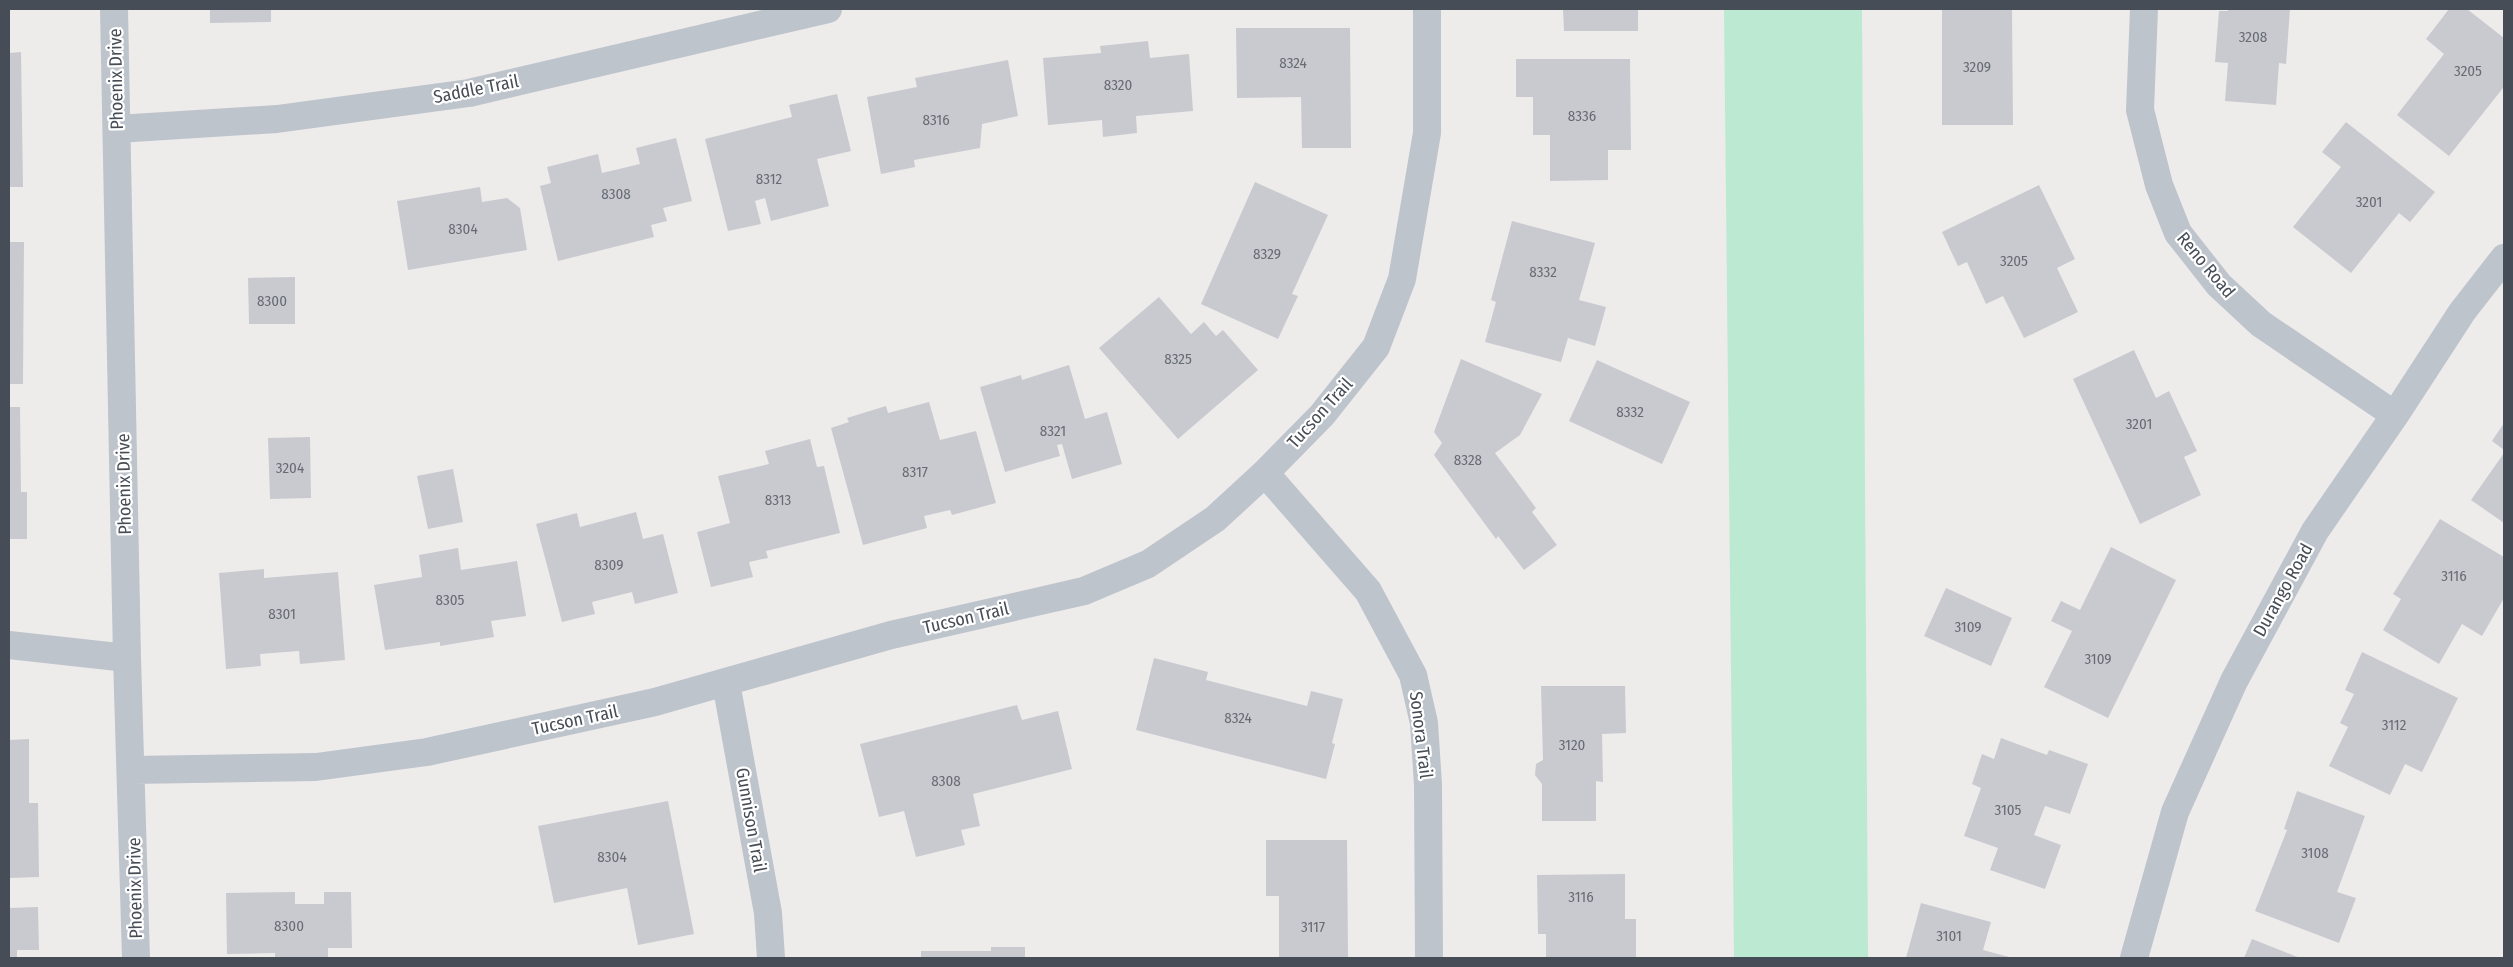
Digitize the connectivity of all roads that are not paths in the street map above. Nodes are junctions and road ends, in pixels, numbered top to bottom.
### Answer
1 (114, 9) edge
2 (828, 9) edge
3 (1427, 9) edge
4 (2144, 9) edge
5 (118, 128) junction
6 (2504, 258) edge
7 (2395, 415) junction
8 (1265, 473) junction
9 (9, 645) edge
10 (127, 658) junction
11 (726, 683) junction
12 (132, 770) junction
13 (136, 958) edge
14 (771, 958) edge
15 (1430, 958) edge
16 (2134, 958) edge

1 - 5 street, Phoenix Drive
2 - 5 street, Saddle Trail
3 - 8 street, Tucson Trail
4 - 7 street, Reno Road
5 - 10 street, Phoenix Drive
6 - 7 street, Durango Road
7 - 16 street, Durango Road
8 - 11 street, Tucson Trail
8 - 15 street, Sonora Trail
9 - 10 street
10 - 12 street, Phoenix Drive
11 - 12 street, Tucson Trail
11 - 14 street, Gunnison Trail
12 - 13 street, Phoenix Drive

